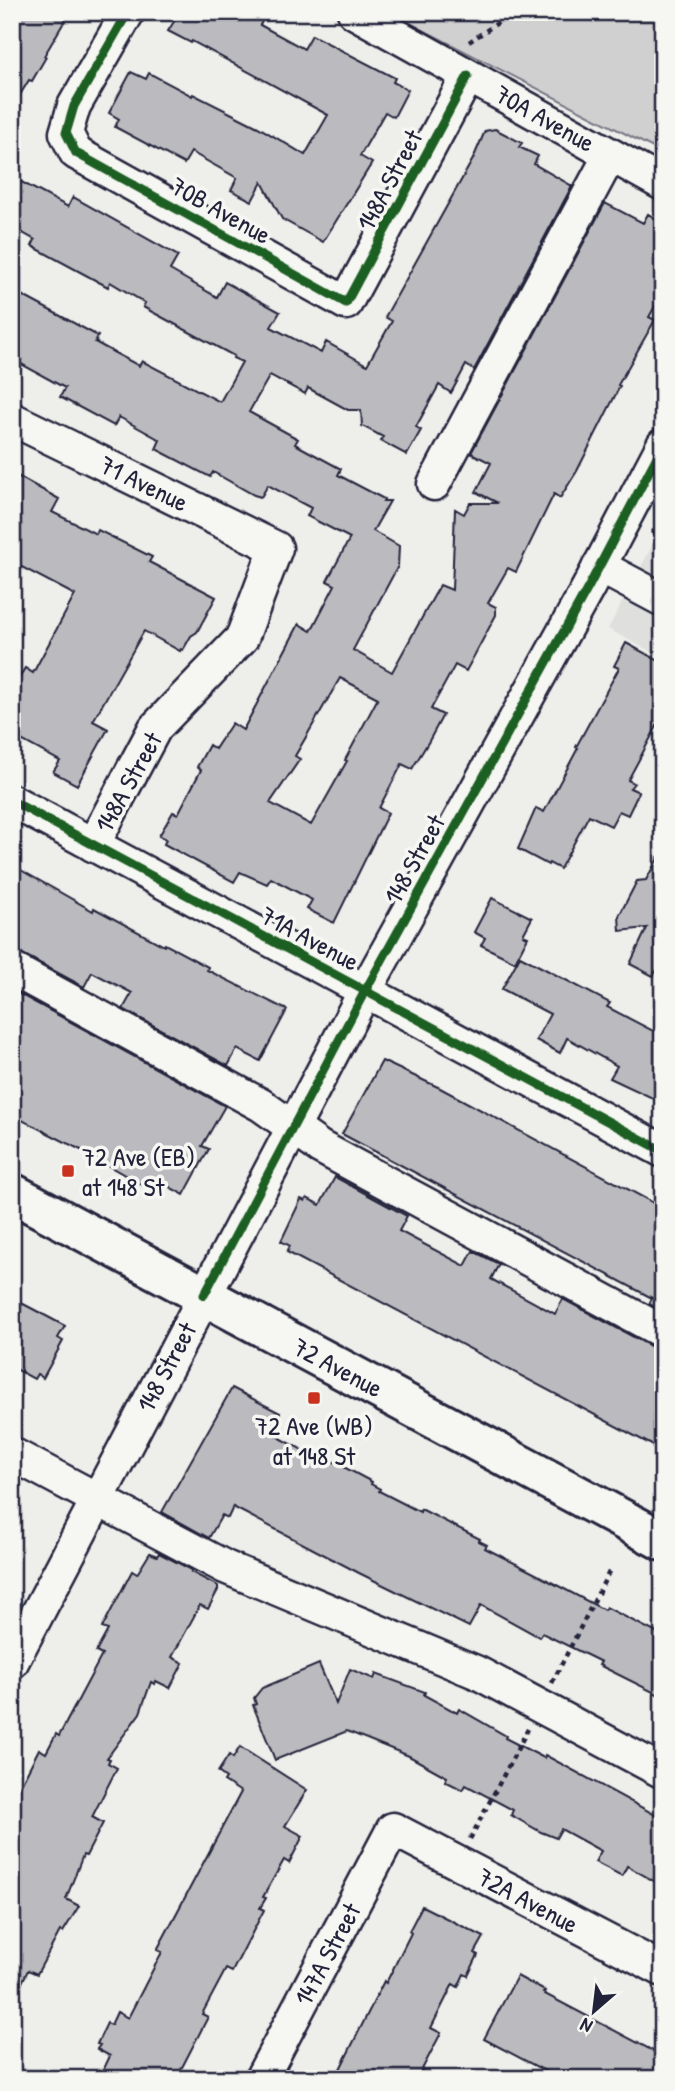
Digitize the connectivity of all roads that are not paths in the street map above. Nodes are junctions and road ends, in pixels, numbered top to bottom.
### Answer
1 (128, 12) edge
2 (354, 12) edge
3 (468, 76) junction
4 (610, 155) junction
5 (663, 184) edge
6 (346, 303) joint
7 (12, 419) edge
8 (663, 444) edge
9 (433, 485) dead end
10 (276, 548) joint
11 (599, 566) junction
12 (663, 600) edge
13 (12, 801) edge
14 (93, 845) junction
15 (12, 969) edge
16 (365, 991) junction
17 (292, 1128) junction
18 (663, 1151) edge
19 (12, 1193) edge
20 (204, 1295) junction
21 (663, 1332) edge
22 (12, 1454) edge
23 (96, 1499) junction
24 (663, 1541) edge
25 (12, 1662) edge
26 (663, 1772) edge
27 (393, 1829) joint
28 (663, 1970) edge
29 (261, 2079) edge

1 - 6 street, 70B Avenue
2 - 3 street, 70A Avenue
3 - 4 street, 70A Avenue
3 - 6 street, 148A Street
4 - 5 street, 70A Avenue
4 - 9 street
7 - 10 street, 71 Avenue
8 - 11 street, 148 Street
10 - 14 street, 148A Street
11 - 12 street
11 - 16 street, 148 Street
13 - 14 street, 71A Avenue
14 - 16 street, 71A Avenue
15 - 17 street
16 - 17 street, 148 Street
16 - 18 street, 71A Avenue
17 - 20 street, 148 Street
17 - 21 street
19 - 20 main road, 72 Avenue
20 - 23 street, 148 Street
20 - 24 main road, 72 Avenue
22 - 23 street
23 - 25 street, 148 Street
23 - 26 street
27 - 28 street, 72A Avenue
27 - 29 street, 147A Street

